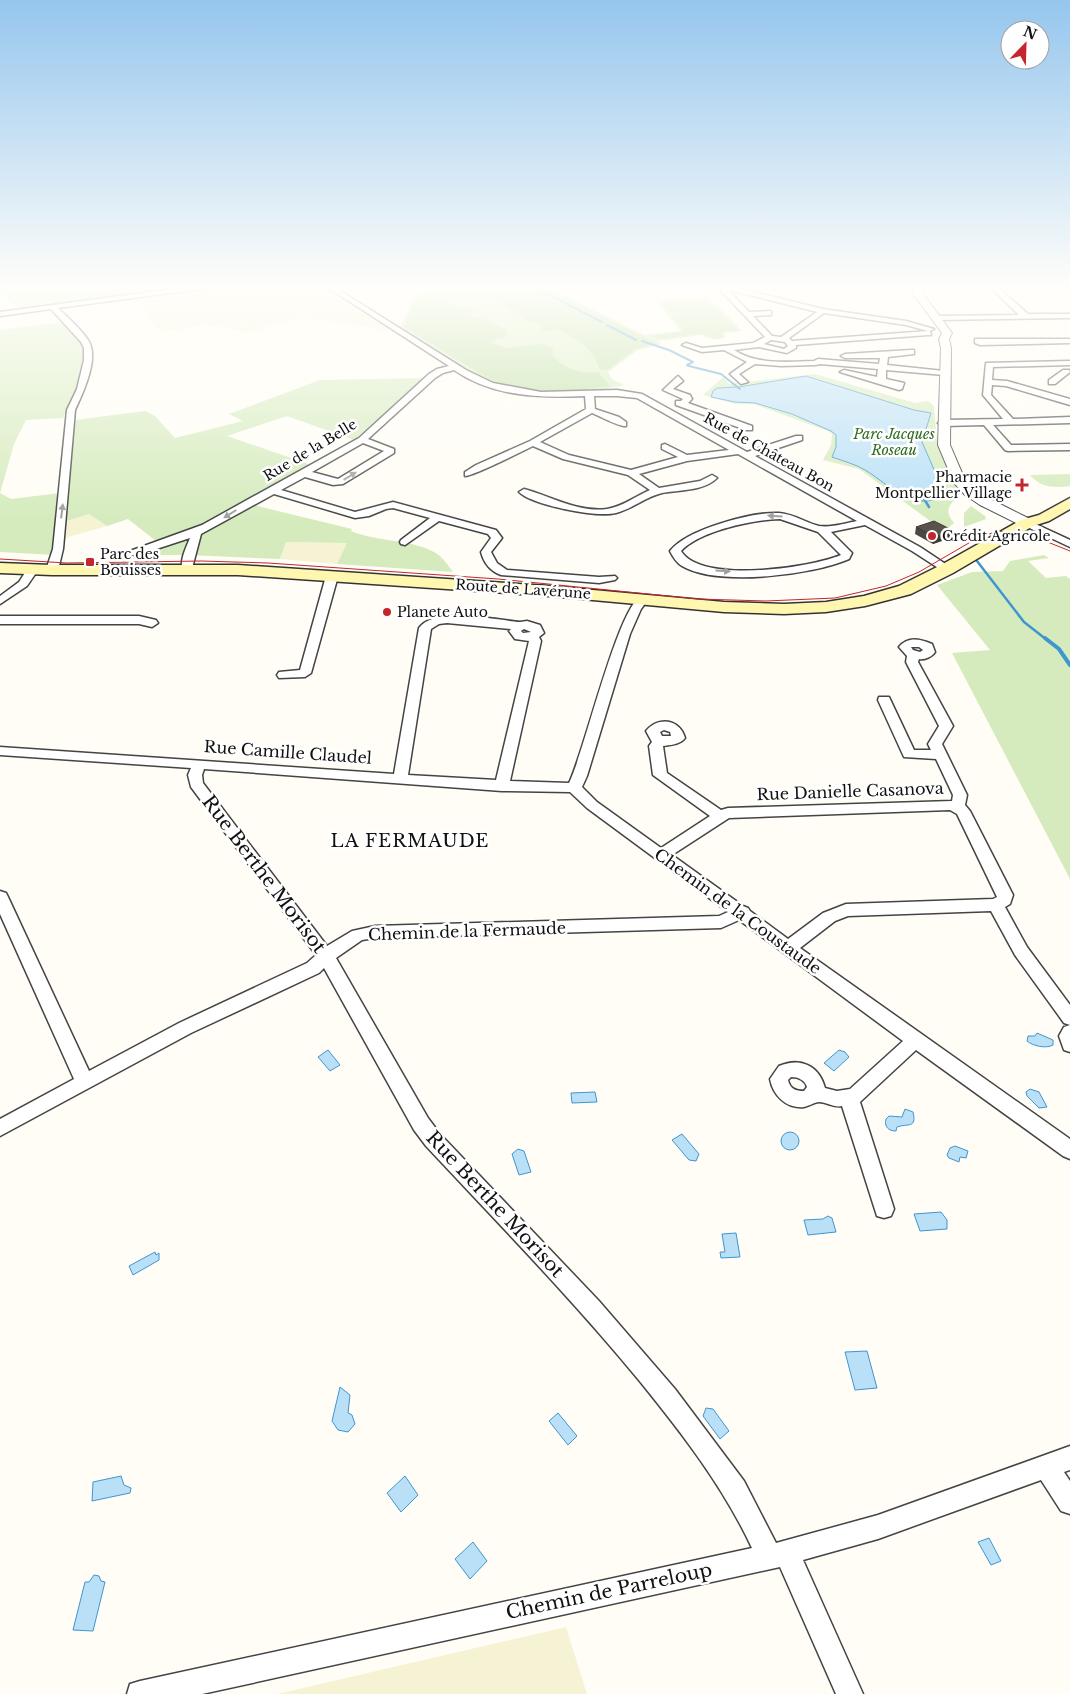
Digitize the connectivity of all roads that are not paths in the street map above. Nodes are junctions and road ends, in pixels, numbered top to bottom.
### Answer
1 (87, 364) edge
2 (452, 364) edge
3 (749, 364) edge
4 (851, 364) edge
5 (945, 364) edge
6 (1053, 364) edge
7 (1057, 364) edge
8 (455, 366) junction
9 (883, 367) junction
10 (844, 372) dead end
11 (944, 373) junction
12 (1068, 374) edge
13 (678, 378) dead end
14 (744, 382) dead end
15 (987, 382) junction
16 (1052, 382) dead end
17 (589, 394) junction
18 (1070, 402) edge
19 (679, 403) junction
20 (661, 408) junction
21 (591, 410) junction
22 (1070, 420) edge
23 (1010, 421) junction
24 (943, 422) junction
25 (986, 422) junction
26 (623, 424) dead end
27 (749, 428) dead end
28 (799, 438) dead end
29 (362, 440) junction
30 (533, 443) junction
31 (1070, 447) edge
32 (665, 448) dead end
33 (744, 453) junction
34 (686, 458) junction
35 (304, 473) junction
36 (631, 473) junction
37 (468, 474) dead end
38 (712, 478) dead end
39 (273, 491) junction
40 (657, 491) junction
41 (524, 492) dead end
42 (1070, 495) edge
43 (1070, 503) edge
44 (438, 517) junction
45 (866, 522) junction
46 (1027, 523) junction
47 (821, 529) junction
48 (196, 532) junction
49 (405, 542) dead end
50 (1070, 544) edge
51 (134, 553) dead end
52 (54, 565) junction
53 (0, 568) edge
54 (947, 569) junction
55 (32, 570) junction
56 (187, 570) junction
57 (332, 576) junction
58 (611, 578) dead end
59 (643, 598) junction
60 (0, 601) edge
61 (0, 620) edge
62 (152, 623) dead end
63 (913, 655) dead end
64 (283, 675) dead end
65 (884, 700) dead end
66 (659, 741) dead end
67 (0, 751) edge
68 (941, 755) junction
69 (199, 764) junction
70 (400, 778) junction
71 (502, 786) junction
72 (574, 788) junction
73 (958, 807) junction
74 (720, 816) junction
75 (661, 855) junction
76 (0, 897) edge
77 (996, 905) junction
78 (742, 912) junction
79 (789, 947) junction
80 (326, 956) junction
81 (1070, 1018) edge
82 (1070, 1032) edge
83 (915, 1040) junction
84 (1070, 1044) edge
85 (85, 1083) junction
86 (814, 1093) dead end
87 (850, 1097) junction
88 (0, 1128) edge
89 (1070, 1150) edge
90 (884, 1209) dead end
91 (1070, 1458) edge
92 (1046, 1466) junction
93 (1070, 1502) edge
94 (778, 1554) junction
95 (140, 1694) edge
96 (850, 1694) edge

52 -> 1 street
2 - 8 street, Rue de Château Bon
3 - 14 street
4 - 9 street
5 - 11 street
6 - 15 street
7 - 12 street
8 - 17 street, Rue de Château Bon
8 - 29 street, Rue de la Belle
9 - 10 street
9 - 11 street
11 - 24 street
12 - 16 street
13 - 19 street
15 - 18 street
15 - 23 street
17 - 20 street, Rue de Château Bon
17 - 21 street
19 - 20 street
19 - 27 street
20 - 33 street, Rue de Château Bon
21 - 26 street
21 - 30 street
22 - 23 street
23 - 25 street
24 - 25 street
24 - 46 street
25 - 31 street
28 - 33 street
29 - 35 street, Rue de la Belle
35 -> 29 street
30 - 36 street
30 - 37 street
32 - 34 street
33 - 34 street
33 - 45 street, Rue de Château Bon
34 - 36 street
35 - 39 street, Rue de la Belle
36 - 40 street
38 - 40 street
39 - 44 street
39 -> 48 street, Rue de la Belle
40 - 41 street
42 - 46 main road, Route de Lavérune
43 - 46 main road, Route de Lavérune
44 - 49 street
44 - 58 street
45 - 47 street
45 - 54 street, Rue de Château Bon
46 - 50 street
46 - 54 main road, Route de Lavérune
47 -> 47 street
48 - 51 street, Rue de la Belle
48 - 56 street
52 - 55 main road, Route de Lavérune
52 - 56 main road, Route de Lavérune
53 - 55 main road, Route de Lavérune
54 - 59 main road, Route de Lavérune
55 - 60 street
56 - 57 main road, Route de Lavérune
57 - 59 main road, Route de Lavérune
57 - 64 street
59 - 72 street
61 - 62 street
63 - 68 street
65 - 68 street
66 - 74 street
67 - 69 street, Rue Camille Claudel
68 - 73 street
69 - 70 street, Rue Camille Claudel
69 - 80 street, Rue Berthe Morisot
70 - 71 street, Rue Camille Claudel
70 - 71 street
71 - 72 street, Rue Camille Claudel
72 - 75 street, Chemin de la Coustaude
73 - 74 street, Rue Danielle Casanova
73 - 77 street, Rue Danielle Casanova
74 - 75 street, Rue Danielle Casanova
75 - 78 street, Chemin de la Coustaude
76 - 85 street
77 - 79 street
77 - 81 street
78 - 79 street, Chemin de la Coustaude
78 - 80 street, Chemin de la Fermaude
79 - 83 street, Chemin de la Coustaude
80 - 85 street, Chemin de la Fermaude
80 - 94 street, Rue Berthe Morisot
82 - 84 street
83 - 87 street
83 - 89 street, Chemin de la Coustaude
85 - 88 street, Chemin de la Fermaude
86 - 87 street
87 - 90 street
91 - 92 street, Chemin de Parreloup
92 - 93 street
92 - 94 street, Chemin de Parreloup
94 - 95 street, Chemin de Parreloup
94 - 96 street, Rue Berthe Morisot

